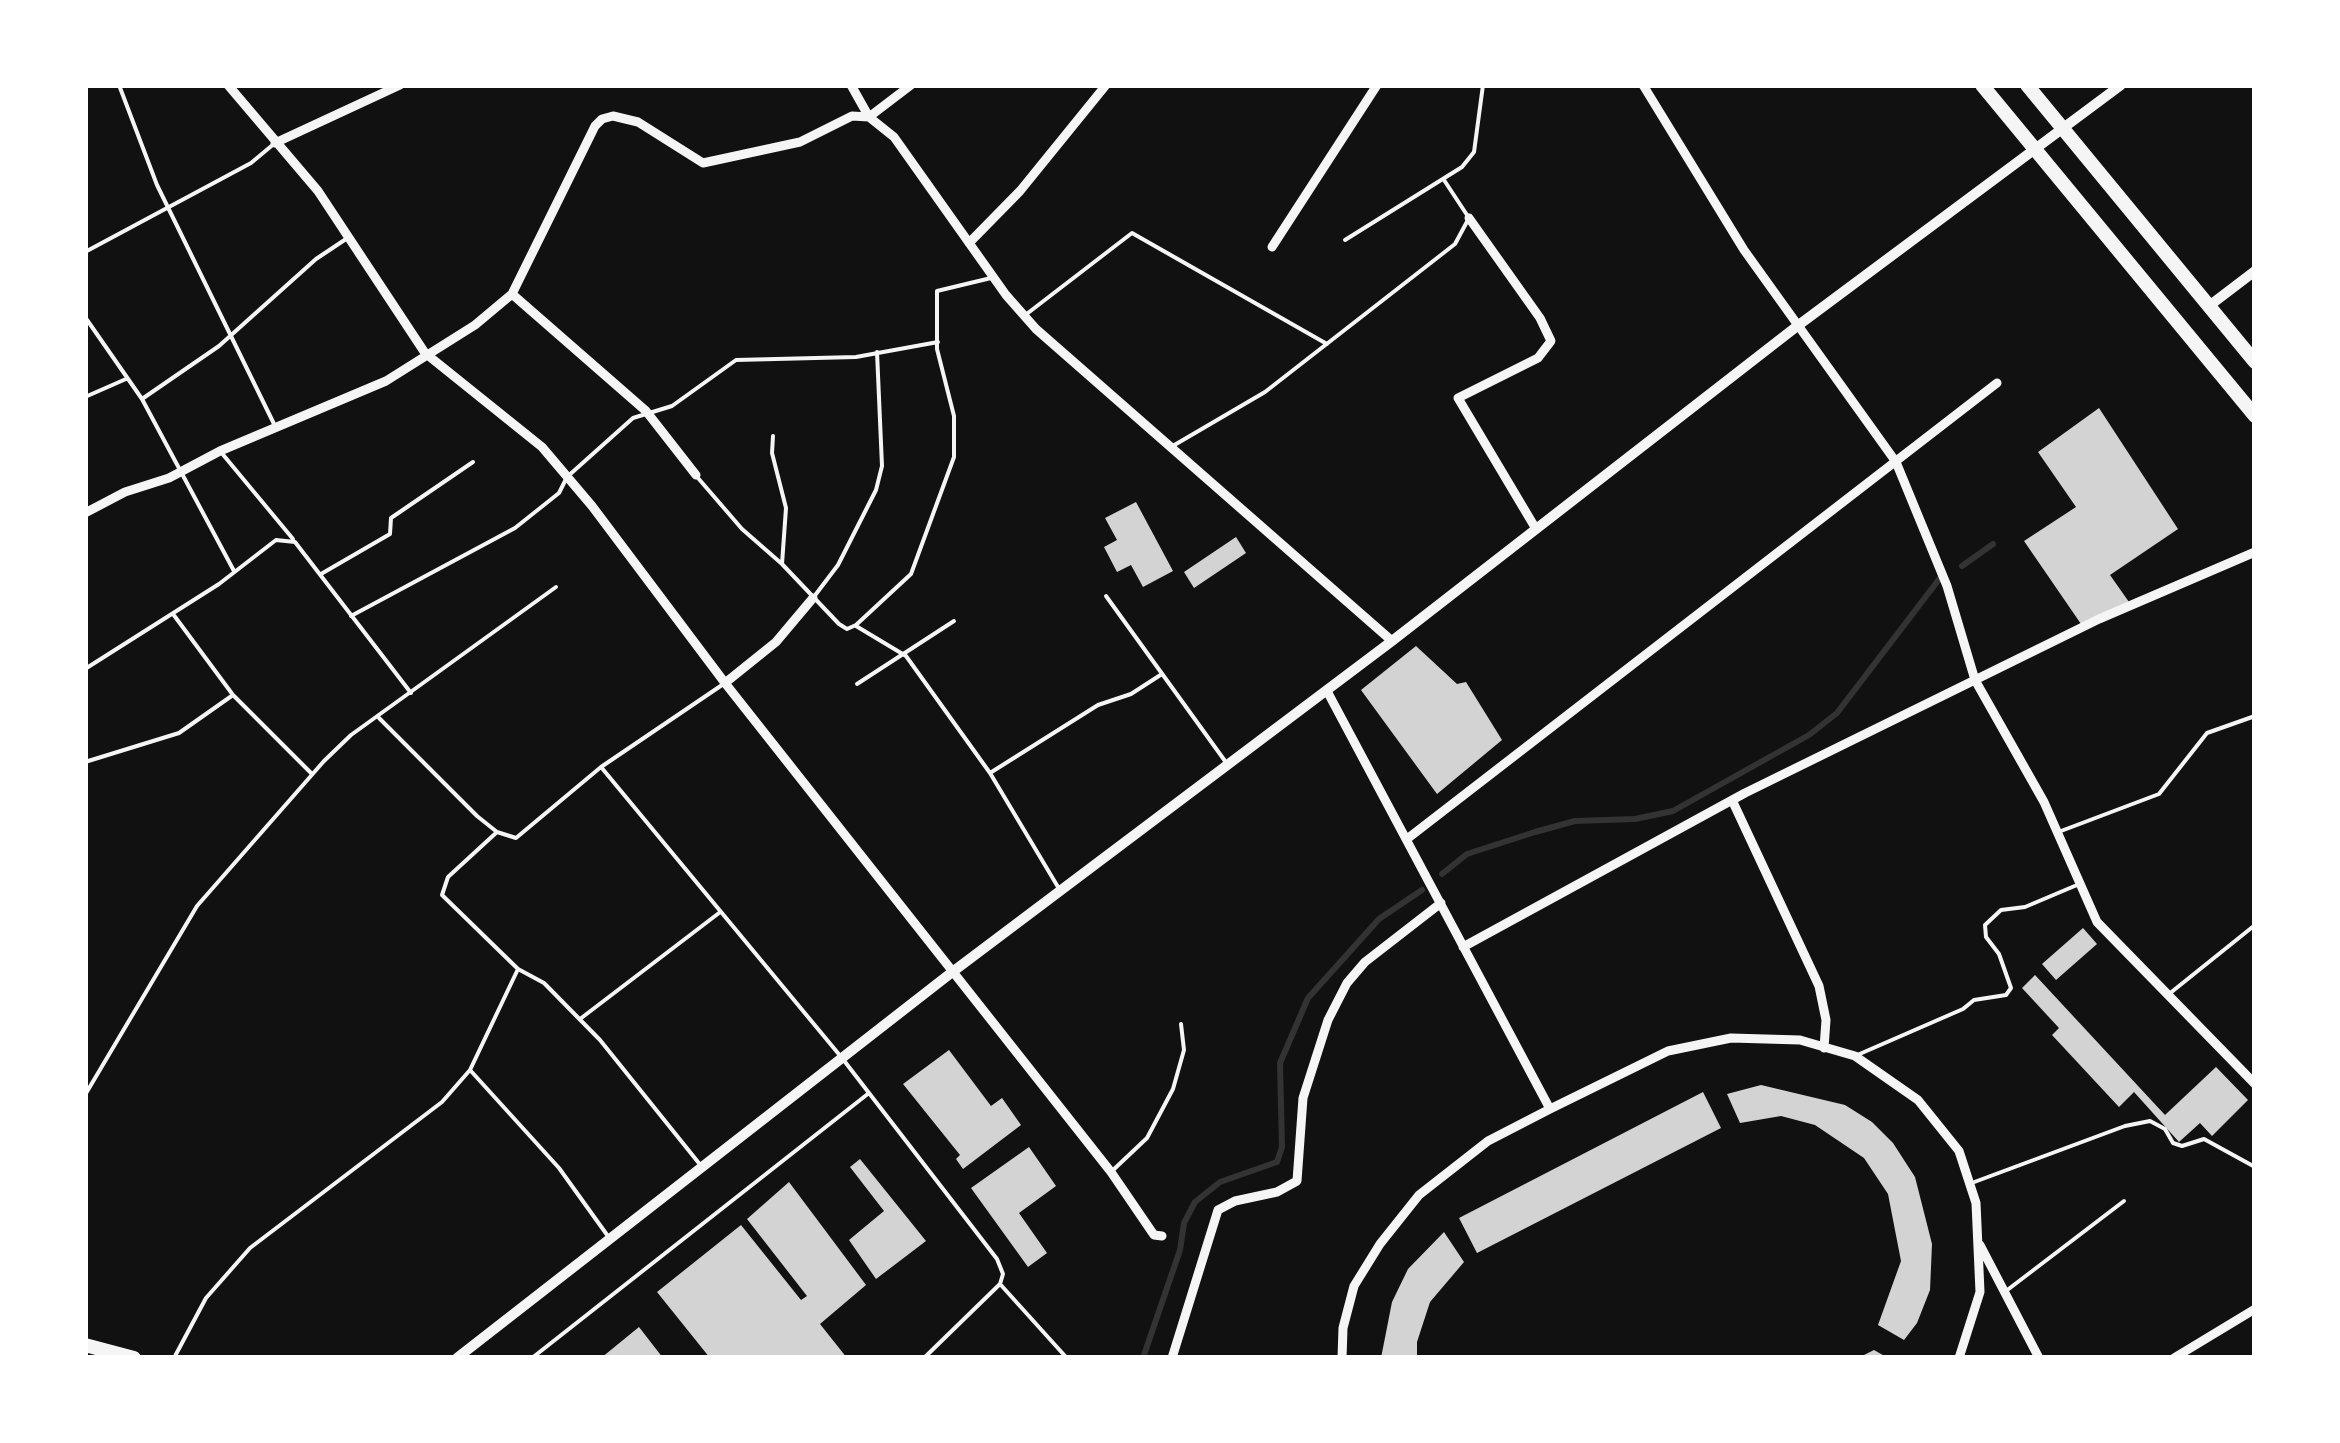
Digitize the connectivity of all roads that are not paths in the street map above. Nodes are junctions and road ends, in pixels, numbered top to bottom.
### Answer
1 (119, 85) edge
2 (228, 85) edge
3 (383, 85) edge
4 (851, 85) edge
5 (910, 85) edge
6 (1106, 85) edge
7 (1377, 85) edge
8 (1483, 85) edge
9 (1643, 85) edge
10 (1982, 85) edge
11 (2027, 85) edge
12 (2122, 85) edge
13 (398, 86) edge
14 (869, 117) junction
15 (2065, 130) junction
16 (275, 143) junction
17 (2036, 152) junction
18 (1444, 180) junction
19 (170, 207) junction
20 (1469, 218) junction
21 (350, 236) junction
22 (1345, 240) dead end
23 (968, 243) junction
24 (1272, 247) dead end
25 (85, 252) edge
26 (2255, 271) edge
27 (993, 277) junction
28 (512, 294) junction
29 (2209, 306) junction
30 (85, 316) edge
31 (1024, 316) junction
32 (1796, 327) junction
33 (231, 336) junction
34 (938, 342) junction
35 (1327, 344) junction
36 (425, 352) junction
37 (877, 352) junction
38 (2255, 362) edge
39 (126, 379) junction
40 (1997, 383) dead end
41 (85, 397) edge
42 (142, 399) junction
43 (646, 411) junction
44 (2255, 416) edge
45 (276, 428) junction
46 (773, 436) dead end
47 (1171, 447) junction
48 (220, 451) junction
49 (473, 462) dead end
50 (1896, 462) junction
51 (181, 472) junction
52 (696, 475) joint
53 (567, 477) junction
54 (85, 513) edge
55 (1536, 529) junction
56 (295, 542) junction
57 (2255, 552) edge
58 (782, 564) junction
59 (234, 572) junction
60 (321, 574) junction
61 (556, 587) dead end
62 (1106, 596) dead end
63 (813, 598) junction
64 (173, 614) junction
65 (351, 616) junction
66 (954, 621) dead end
67 (856, 625) junction
68 (1392, 641) junction
69 (906, 656) junction
70 (85, 669) edge
71 (1162, 674) junction
72 (1975, 680) junction
73 (725, 683) junction
74 (857, 684) dead end
75 (1327, 690) junction
76 (412, 693) junction
77 (233, 695) junction
78 (2255, 716) edge
79 (379, 718) junction
80 (85, 762) edge
81 (1228, 765) junction
82 (600, 767) junction
83 (990, 772) junction
84 (312, 774) junction
85 (1732, 800) junction
86 (497, 832) junction
87 (2057, 833) junction
88 (1407, 839) junction
89 (2079, 884) junction
90 (1060, 891) junction
91 (1441, 903) junction
92 (720, 912) junction
93 (2255, 925) edge
94 (1463, 947) junction
95 (518, 969) junction
96 (951, 973) junction
97 (2170, 994) junction
98 (580, 1019) junction
99 (1181, 1024) dead end
100 (1824, 1048) junction
101 (1855, 1056) junction
102 (842, 1058) junction
103 (470, 1070) junction
104 (2255, 1084) edge
105 (869, 1093) junction
106 (85, 1095) edge
107 (1550, 1109) junction
108 (702, 1167) junction
109 (2255, 1167) edge
110 (1110, 1172) junction
111 (1969, 1184) junction
112 (2124, 1200) dead end
113 (1162, 1236) dead end
114 (610, 1239) junction
115 (1978, 1241) junction
116 (1000, 1284) junction
117 (2006, 1292) junction
118 (2255, 1309) edge
119 (85, 1345) edge
120 (1065, 1357) edge
121 (134, 1358) edge
122 (174, 1358) edge
123 (457, 1358) edge
124 (532, 1358) edge
125 (924, 1358) edge
126 (1172, 1358) edge
127 (1342, 1358) edge
128 (1959, 1358) edge
129 (2039, 1358) edge
130 (2174, 1358) edge

1 - 19 lane
2 - 16 street
3 - 13 street
4 - 14 street
5 - 14 street
6 - 23 street
7 - 24 street
8 - 18 lane
9 - 32 street
10 - 17 main road
11 - 15 main road
12 - 15 street
13 - 16 street
14 - 23 street
14 - 28 street
15 - 17 street
15 - 29 main road
16 - 19 lane
16 - 21 street
17 - 32 street
17 - 44 main road
18 - 20 lane
18 - 22 lane
19 - 25 lane
19 - 33 lane
20 - 35 lane
20 - 55 street
21 - 33 lane
21 - 36 street
23 - 27 street
26 - 29 street
27 - 31 street
27 - 34 lane
28 - 36 street
28 - 43 street
29 - 38 main road
30 - 39 lane
31 - 35 lane
31 - 47 street
32 - 50 street
32 - 55 street
33 - 42 lane
33 - 45 lane
34 - 37 lane
34 - 67 lane
35 - 47 lane
36 - 45 street
36 - 53 street
37 - 43 lane
37 - 63 lane
39 - 41 lane
39 - 42 lane
40 - 50 street
42 - 51 lane
43 - 52 street
43 - 53 lane
45 - 48 street
46 - 58 lane
47 - 68 street
48 - 51 street
48 - 56 lane
49 - 60 lane
50 - 72 street
50 - 88 street
51 - 54 street
51 - 59 lane
52 - 58 lane
53 - 65 lane
53 - 73 street
55 - 68 street
56 - 59 lane
56 - 60 lane
57 - 72 street
58 - 63 lane
59 - 64 lane
60 - 65 lane
61 - 76 lane
62 - 71 lane
63 - 67 lane
63 - 73 street
64 - 70 lane
64 - 77 lane
65 - 76 lane
66 - 69 lane
67 - 69 lane
68 - 75 street
69 - 74 lane
69 - 83 lane
71 - 81 lane
71 - 83 lane
72 - 85 street
72 - 87 street
73 - 82 lane
73 - 96 street
75 - 81 street
75 - 88 street
76 - 79 lane
77 - 80 lane
77 - 84 lane
78 - 87 lane
79 - 84 lane
79 - 86 lane
81 - 90 street
82 - 86 lane
82 - 92 lane
83 - 90 lane
84 - 106 lane
85 - 94 street
85 - 100 street
86 - 95 lane
87 - 89 street
88 - 91 street
89 - 97 street
89 - 101 lane
90 - 96 street
91 - 94 street
91 - 126 street
92 - 98 lane
92 - 102 lane
93 - 97 lane
94 - 107 street
95 - 98 lane
95 - 103 lane
96 - 102 street
96 - 110 street
97 - 104 street
98 - 108 lane
99 - 110 lane
100 - 101 street
100 - 107 street
101 - 111 street
102 - 105 lane
102 - 108 street
103 - 114 lane
103 - 122 lane
105 - 116 lane
105 - 124 lane
107 - 127 street
108 - 114 street
109 - 111 lane
110 - 113 street
111 - 115 street
112 - 117 lane
114 - 123 street
115 - 117 street
115 - 128 street
116 - 120 lane
116 - 125 lane
117 - 129 street
118 - 130 street
119 - 121 main road

